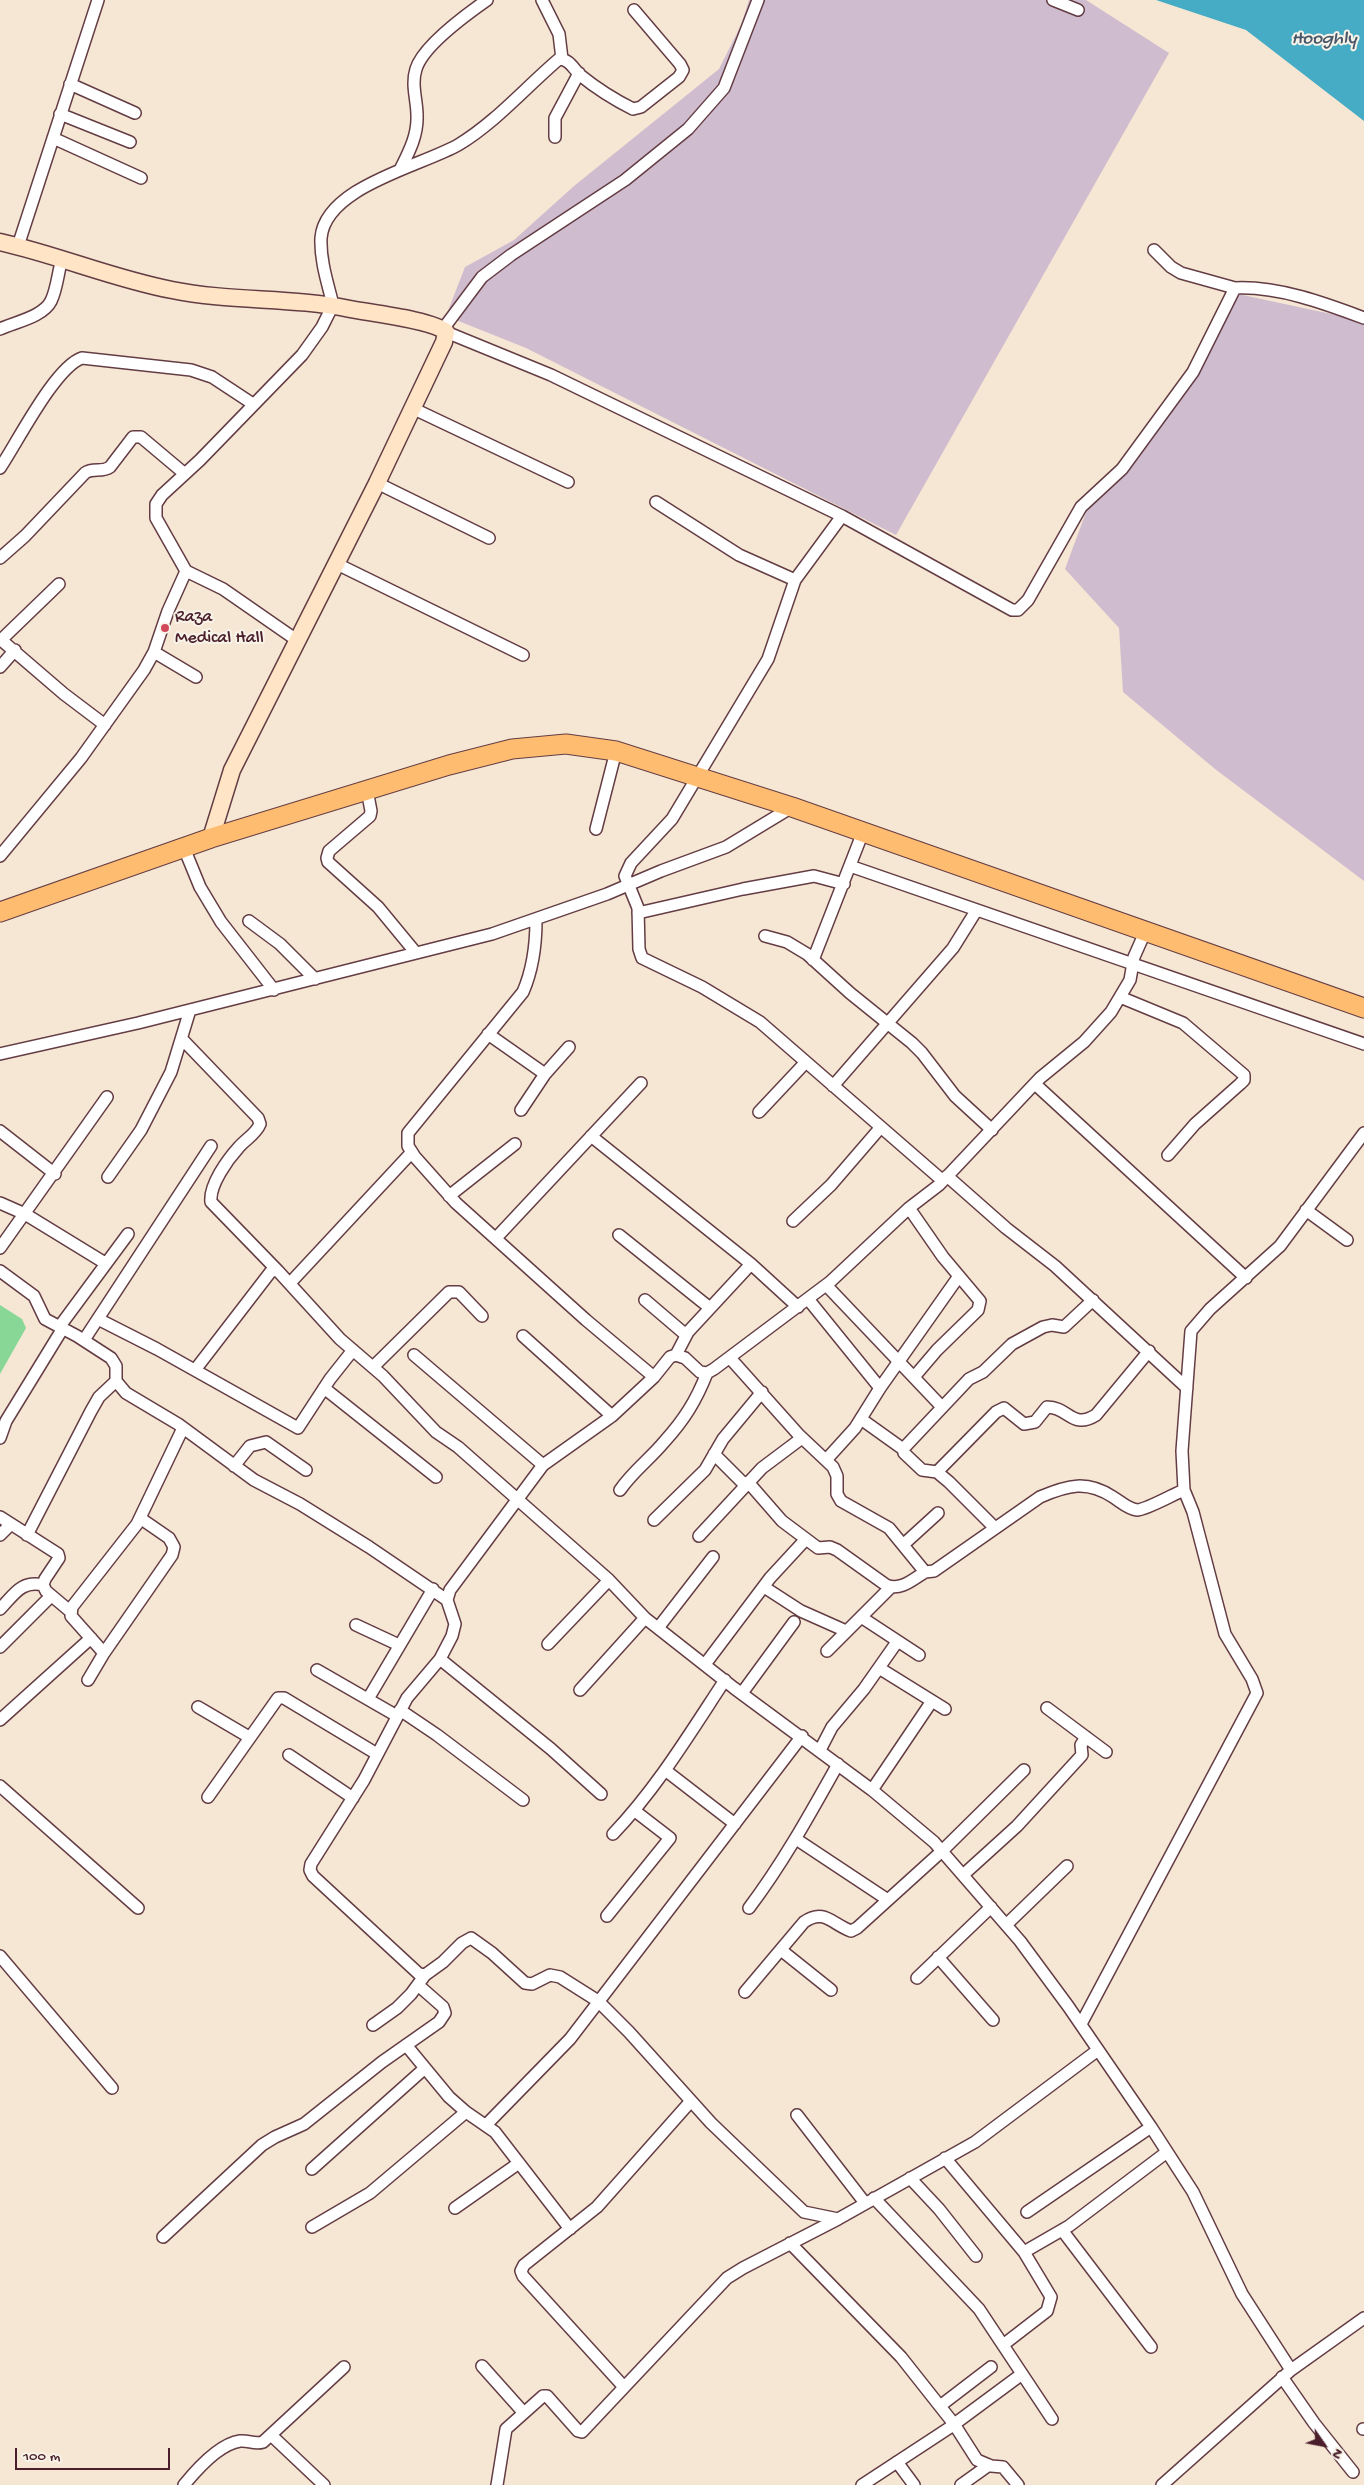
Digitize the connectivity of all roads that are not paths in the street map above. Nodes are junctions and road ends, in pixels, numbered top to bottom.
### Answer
1 (98, 0) edge
2 (487, 0) edge
3 (542, 0) edge
4 (758, 0) edge
5 (1053, 0) edge
6 (634, 10) dead end
7 (1078, 10) dead end
8 (562, 59) junction
9 (579, 73) junction
10 (70, 84) junction
11 (60, 114) junction
12 (135, 114) dead end
13 (554, 137) dead end
14 (53, 138) junction
15 (130, 142) dead end
16 (400, 170) junction
17 (141, 178) dead end
18 (0, 242) edge
19 (18, 246) junction
20 (1154, 250) dead end
21 (62, 259) junction
22 (1235, 288) junction
23 (333, 305) junction
24 (1364, 318) edge
25 (0, 329) edge
26 (444, 330) junction
27 (253, 404) junction
28 (412, 408) junction
29 (0, 468) edge
30 (185, 474) junction
31 (568, 482) dead end
32 (377, 483) junction
33 (656, 502) dead end
34 (842, 516) junction
35 (489, 538) dead end
36 (0, 558) edge
37 (335, 563) junction
38 (186, 571) junction
39 (795, 580) junction
40 (59, 584) dead end
41 (0, 640) edge
42 (298, 641) junction
43 (15, 650) junction
44 (154, 652) junction
45 (523, 655) dead end
46 (0, 667) edge
47 (196, 677) dead end
48 (105, 725) junction
49 (616, 751) junction
50 (696, 776) junction
51 (367, 790) junction
52 (792, 807) junction
53 (596, 829) dead end
54 (863, 832) junction
55 (211, 838) junction
56 (184, 848) junction
57 (0, 856) edge
58 (850, 866) junction
59 (844, 884) junction
60 (629, 885) junction
61 (976, 911) junction
62 (0, 912) edge
63 (638, 913) junction
64 (536, 920) junction
65 (249, 921) dead end
66 (1146, 930) junction
67 (765, 936) dead end
68 (416, 953) junction
69 (813, 960) junction
70 (1132, 966) junction
71 (315, 979) junction
72 (274, 990) junction
73 (1120, 997) junction
74 (1364, 1008) edge
75 (190, 1010) junction
76 (888, 1024) junction
77 (488, 1034) junction
78 (182, 1040) junction
79 (1364, 1044) edge
80 (569, 1047) dead end
81 (0, 1054) edge
82 (806, 1062) junction
83 (545, 1074) junction
84 (642, 1083) dead end
85 (1035, 1084) junction
86 (834, 1086) junction
87 (107, 1097) dead end
88 (521, 1110) dead end
89 (759, 1112) dead end
90 (881, 1127) junction
91 (992, 1130) junction
92 (0, 1131) edge
93 (1364, 1133) edge
94 (591, 1136) junction
95 (515, 1144) dead end
96 (211, 1146) dead end
97 (412, 1152) junction
98 (1168, 1155) dead end
99 (55, 1174) junction
100 (108, 1177) dead end
101 (945, 1178) junction
102 (449, 1196) junction
103 (0, 1203) edge
104 (909, 1208) junction
105 (1306, 1210) junction
106 (25, 1214) junction
107 (793, 1221) dead end
108 (128, 1234) dead end
109 (619, 1235) dead end
110 (496, 1238) junction
111 (1347, 1240) dead end
112 (0, 1248) edge
113 (104, 1263) junction
114 (750, 1264) junction
115 (0, 1271) edge
116 (278, 1271) junction
117 (959, 1276) junction
118 (1246, 1278) junction
119 (290, 1282) junction
120 (826, 1285) junction
121 (808, 1299) junction
122 (645, 1300) dead end
123 (1093, 1300) junction
124 (798, 1307) junction
125 (710, 1308) junction
126 (482, 1316) dead end
127 (98, 1319) junction
128 (61, 1327) junction
129 (686, 1335) junction
130 (523, 1336) dead end
131 (84, 1340) junction
132 (353, 1350) junction
133 (1149, 1352) junction
134 (414, 1355) dead end
135 (676, 1355) junction
136 (730, 1358) junction
137 (900, 1361) junction
138 (373, 1367) junction
139 (195, 1370) junction
140 (707, 1373) junction
141 (654, 1377) junction
142 (914, 1377) junction
143 (116, 1381) junction
144 (324, 1388) junction
145 (880, 1388) junction
146 (1187, 1388) junction
147 (762, 1392) junction
148 (942, 1407) junction
149 (612, 1416) junction
150 (861, 1419) junction
151 (183, 1428) junction
152 (0, 1438) edge
153 (802, 1438) junction
154 (903, 1449) junction
155 (714, 1454) junction
156 (826, 1460) junction
157 (543, 1465) junction
158 (234, 1466) junction
159 (306, 1470) dead end
160 (937, 1472) junction
161 (436, 1477) dead end
162 (747, 1484) junction
163 (620, 1490) dead end
164 (1184, 1490) junction
165 (517, 1499) junction
166 (938, 1513) dead end
167 (0, 1517) edge
168 (140, 1518) junction
169 (654, 1520) dead end
170 (11, 1524) junction
171 (995, 1528) junction
172 (27, 1534) junction
173 (0, 1535) edge
174 (698, 1536) dead end
175 (806, 1539) junction
176 (904, 1544) junction
177 (713, 1557) dead end
178 (925, 1572) junction
179 (609, 1580) junction
180 (43, 1585) junction
181 (764, 1586) junction
182 (891, 1587) junction
183 (433, 1589) junction
184 (51, 1596) junction
185 (447, 1600) junction
186 (0, 1609) edge
187 (72, 1612) junction
188 (861, 1616) junction
189 (645, 1618) junction
190 (794, 1622) dead end
191 (356, 1625) dead end
192 (658, 1628) junction
193 (846, 1631) junction
194 (91, 1638) junction
195 (897, 1642) junction
196 (548, 1644) dead end
197 (399, 1645) junction
198 (0, 1647) edge
199 (827, 1651) dead end
200 (104, 1653) junction
201 (918, 1655) dead end
202 (440, 1658) junction
203 (706, 1663) junction
204 (879, 1668) junction
205 (317, 1670) dead end
206 (88, 1680) dead end
207 (725, 1680) junction
208 (580, 1690) dead end
209 (742, 1693) junction
210 (368, 1699) junction
211 (932, 1701) junction
212 (198, 1707) dead end
213 (1047, 1708) dead end
214 (946, 1710) dead end
215 (399, 1713) junction
216 (0, 1720) edge
217 (802, 1736) junction
218 (1086, 1736) junction
219 (249, 1738) junction
220 (820, 1750) junction
221 (1106, 1752) dead end
222 (377, 1754) junction
223 (289, 1755) dead end
224 (838, 1764) junction
225 (665, 1770) junction
226 (1024, 1770) dead end
227 (0, 1786) edge
228 (872, 1790) junction
229 (601, 1794) dead end
230 (208, 1797) dead end
231 (353, 1798) junction
232 (523, 1800) dead end
233 (635, 1811) junction
234 (735, 1824) junction
235 (613, 1834) dead end
236 (796, 1839) junction
237 (942, 1851) junction
238 (1067, 1866) dead end
239 (963, 1875) junction
240 (888, 1900) junction
241 (991, 1907) junction
242 (138, 1908) dead end
243 (749, 1908) dead end
244 (608, 1916) dead end
245 (1006, 1924) junction
246 (781, 1950) junction
247 (0, 1956) edge
248 (938, 1957) junction
249 (917, 1978) dead end
250 (421, 1980) junction
251 (831, 1990) dead end
252 (745, 1992) dead end
253 (598, 2002) junction
254 (993, 2020) dead end
255 (1081, 2024) junction
256 (373, 2025) dead end
257 (406, 2046) junction
258 (1098, 2050) junction
259 (424, 2068) junction
260 (112, 2088) dead end
261 (690, 2101) junction
262 (466, 2112) junction
263 (797, 2115) dead end
264 (487, 2124) junction
265 (1151, 2127) junction
266 (1167, 2152) junction
267 (945, 2158) junction
268 (519, 2163) junction
269 (312, 2169) dead end
270 (910, 2178) junction
271 (869, 2200) junction
272 (455, 2208) dead end
273 (1027, 2212) dead end
274 (838, 2219) junction
275 (312, 2227) dead end
276 (570, 2229) junction
277 (1062, 2230) junction
278 (163, 2237) dead end
279 (790, 2243) junction
280 (1024, 2252) junction
281 (976, 2256) dead end
282 (1364, 2318) edge
283 (1003, 2345) junction
284 (1150, 2347) dead end
285 (482, 2366) dead end
286 (344, 2367) dead end
287 (991, 2367) dead end
288 (1291, 2370) junction
289 (1022, 2374) junction
290 (1282, 2377) junction
291 (624, 2387) junction
292 (940, 2406) junction
293 (524, 2413) junction
294 (1052, 2419) dead end
295 (954, 2424) junction
296 (271, 2435) junction
297 (897, 2462) junction
298 (988, 2465) junction
299 (1353, 2472) dead end
300 (184, 2485) edge
301 (324, 2485) edge
302 (497, 2485) edge
303 (862, 2485) edge
304 (914, 2485) edge
305 (961, 2485) edge
306 (1018, 2485) edge
307 (1162, 2485) edge

1 - 10 street
2 - 16 street
3 - 8 street
4 - 26 street
5 - 7 street
6 - 9 street
8 - 9 street
8 - 16 street
9 - 13 street
10 - 11 street
10 - 12 street
11 - 14 street
11 - 15 street
14 - 17 street
14 - 19 street
16 - 23 street
18 - 19 street
19 - 21 street
20 - 22 street
21 - 23 street
21 - 25 street
22 - 24 street
22 - 34 street
23 - 26 street
23 - 27 street
26 - 28 street
26 - 34 street
27 - 29 street
27 - 30 street
28 - 31 street
28 - 32 street
30 - 36 street
30 - 38 street
32 - 35 street
32 - 37 street
33 - 39 street
34 - 39 street
37 - 42 street
37 - 45 street
38 - 42 street
38 - 44 street
39 - 50 street
40 - 41 street
41 - 43 street
42 - 55 street
43 - 46 street
43 - 48 street
44 - 47 street
44 - 48 street
48 - 57 street
49 - 50 main road
49 - 51 main road
49 - 53 street
50 - 52 main road
50 - 60 street
51 - 55 main road
51 - 68 street
52 - 54 main road
52 - 60 street
54 - 58 street
54 - 66 main road
55 - 56 main road
56 - 62 main road
56 - 72 street
58 - 59 street
58 - 61 street
59 - 63 street
59 - 69 street
60 - 63 street
60 - 64 street
61 - 70 street
61 - 76 street
63 - 82 street
64 - 68 street
64 - 77 street
65 - 71 street
66 - 70 street
66 - 74 main road
67 - 69 street
68 - 71 street
69 - 76 street
70 - 73 street
70 - 79 street
71 - 72 street
72 - 75 street
73 - 85 street
73 - 98 street
75 - 78 street
75 - 81 street
76 - 86 street
76 - 91 street
77 - 83 street
77 - 97 street
78 - 100 street
78 - 116 street
80 - 83 street
82 - 86 street
82 - 89 street
83 - 88 street
84 - 94 street
85 - 91 street
85 - 118 street
86 - 90 street
87 - 99 street
90 - 101 street
90 - 107 street
91 - 101 street
92 - 99 street
93 - 105 street
94 - 110 street
94 - 114 street
95 - 102 street
96 - 127 street
97 - 102 street
97 - 119 street
99 - 106 street
101 - 104 street
101 - 123 street
102 - 110 street
103 - 106 street
104 - 117 street
104 - 120 street
105 - 111 street
105 - 118 street
106 - 112 street
106 - 113 street
108 - 113 street
109 - 125 street
110 - 141 street
113 - 128 street
114 - 124 street
114 - 125 street
115 - 128 street
116 - 119 street
116 - 139 street
117 - 137 street
117 - 142 street
118 - 146 street
119 - 132 street
120 - 121 street
120 - 137 street
121 - 124 street
121 - 145 street
122 - 129 street
123 - 133 street
123 - 148 street
124 - 136 street
125 - 129 street
126 - 138 street
127 - 131 street
127 - 139 street
128 - 131 street
128 - 152 street
129 - 135 street
130 - 149 street
131 - 143 street
132 - 138 street
132 - 144 street
133 - 146 street
133 - 160 street
134 - 157 street
135 - 140 street
135 - 141 street
136 - 140 street
136 - 147 street
137 - 142 street
137 - 145 street
138 - 165 street
139 - 144 street
140 - 163 street
141 - 149 street
142 - 148 street
143 - 151 street
143 - 172 street
144 - 161 street
145 - 150 street
146 - 164 street
147 - 153 street
147 - 155 street
148 - 154 street
149 - 157 street
150 - 154 street
150 - 156 street
151 - 158 street
151 - 168 street
153 - 156 street
153 - 162 street
154 - 160 street
155 - 162 street
155 - 169 street
156 - 176 street
157 - 165 street
158 - 159 street
158 - 183 street
160 - 171 street
162 - 174 street
162 - 175 street
164 - 171 street
164 - 255 street
165 - 179 street
165 - 185 street
166 - 176 street
167 - 170 street
168 - 187 street
168 - 200 street
170 - 172 street
170 - 173 street
171 - 178 street
172 - 180 street
175 - 181 street
175 - 182 street
176 - 178 street
177 - 192 street
178 - 182 street
179 - 189 street
179 - 196 street
180 - 184 street
180 - 186 street
181 - 193 street
181 - 203 street
182 - 188 street
183 - 185 street
183 - 197 street
184 - 187 street
184 - 198 street
185 - 202 street
187 - 194 street
188 - 193 street
188 - 195 street
189 - 192 street
189 - 208 street
190 - 209 street
191 - 197 street
192 - 203 street
193 - 199 street
194 - 200 street
194 - 216 street
195 - 201 street
195 - 204 street
197 - 210 street
200 - 206 street
202 - 215 street
202 - 229 street
203 - 207 street
204 - 211 street
204 - 220 street
205 - 210 street
207 - 209 street
207 - 225 street
209 - 217 street
210 - 215 street
211 - 214 street
211 - 228 street
212 - 219 street
213 - 218 street
215 - 222 street
215 - 232 street
217 - 220 street
217 - 234 street
218 - 221 street
218 - 239 street
219 - 222 street
219 - 230 street
220 - 224 street
222 - 231 street
223 - 231 street
224 - 228 street
224 - 236 street
225 - 233 street
225 - 234 street
226 - 237 street
227 - 242 street
228 - 237 street
231 - 250 street
233 - 235 street
233 - 244 street
234 - 253 street
236 - 240 street
236 - 243 street
237 - 239 street
237 - 240 street
238 - 245 street
239 - 241 street
240 - 246 street
241 - 245 street
241 - 248 street
245 - 255 street
246 - 251 street
246 - 252 street
247 - 260 street
248 - 249 street
248 - 254 street
250 - 253 street
250 - 256 street
250 - 257 street
253 - 261 street
253 - 264 street
255 - 258 street
257 - 259 street
257 - 278 street
258 - 265 street
258 - 267 street
259 - 262 street
259 - 269 street
261 - 274 street
261 - 276 street
262 - 264 street
262 - 275 street
263 - 271 street
264 - 268 street
265 - 266 street
265 - 273 street
266 - 277 street
266 - 288 street
267 - 270 street
267 - 280 street
268 - 272 street
268 - 276 street
270 - 271 street
270 - 281 street
271 - 274 street
271 - 283 street
274 - 279 street
276 - 291 street
277 - 280 street
277 - 284 street
279 - 291 street
279 - 292 street
280 - 283 street
282 - 288 street
283 - 289 street
285 - 293 street
286 - 296 street
287 - 292 street
288 - 290 street
289 - 294 street
289 - 295 street
290 - 299 street
290 - 307 street
291 - 293 street
292 - 295 street
293 - 302 street
295 - 297 street
295 - 298 street
296 - 300 street
296 - 301 street
297 - 303 street
297 - 304 street
298 - 305 street
298 - 306 street

